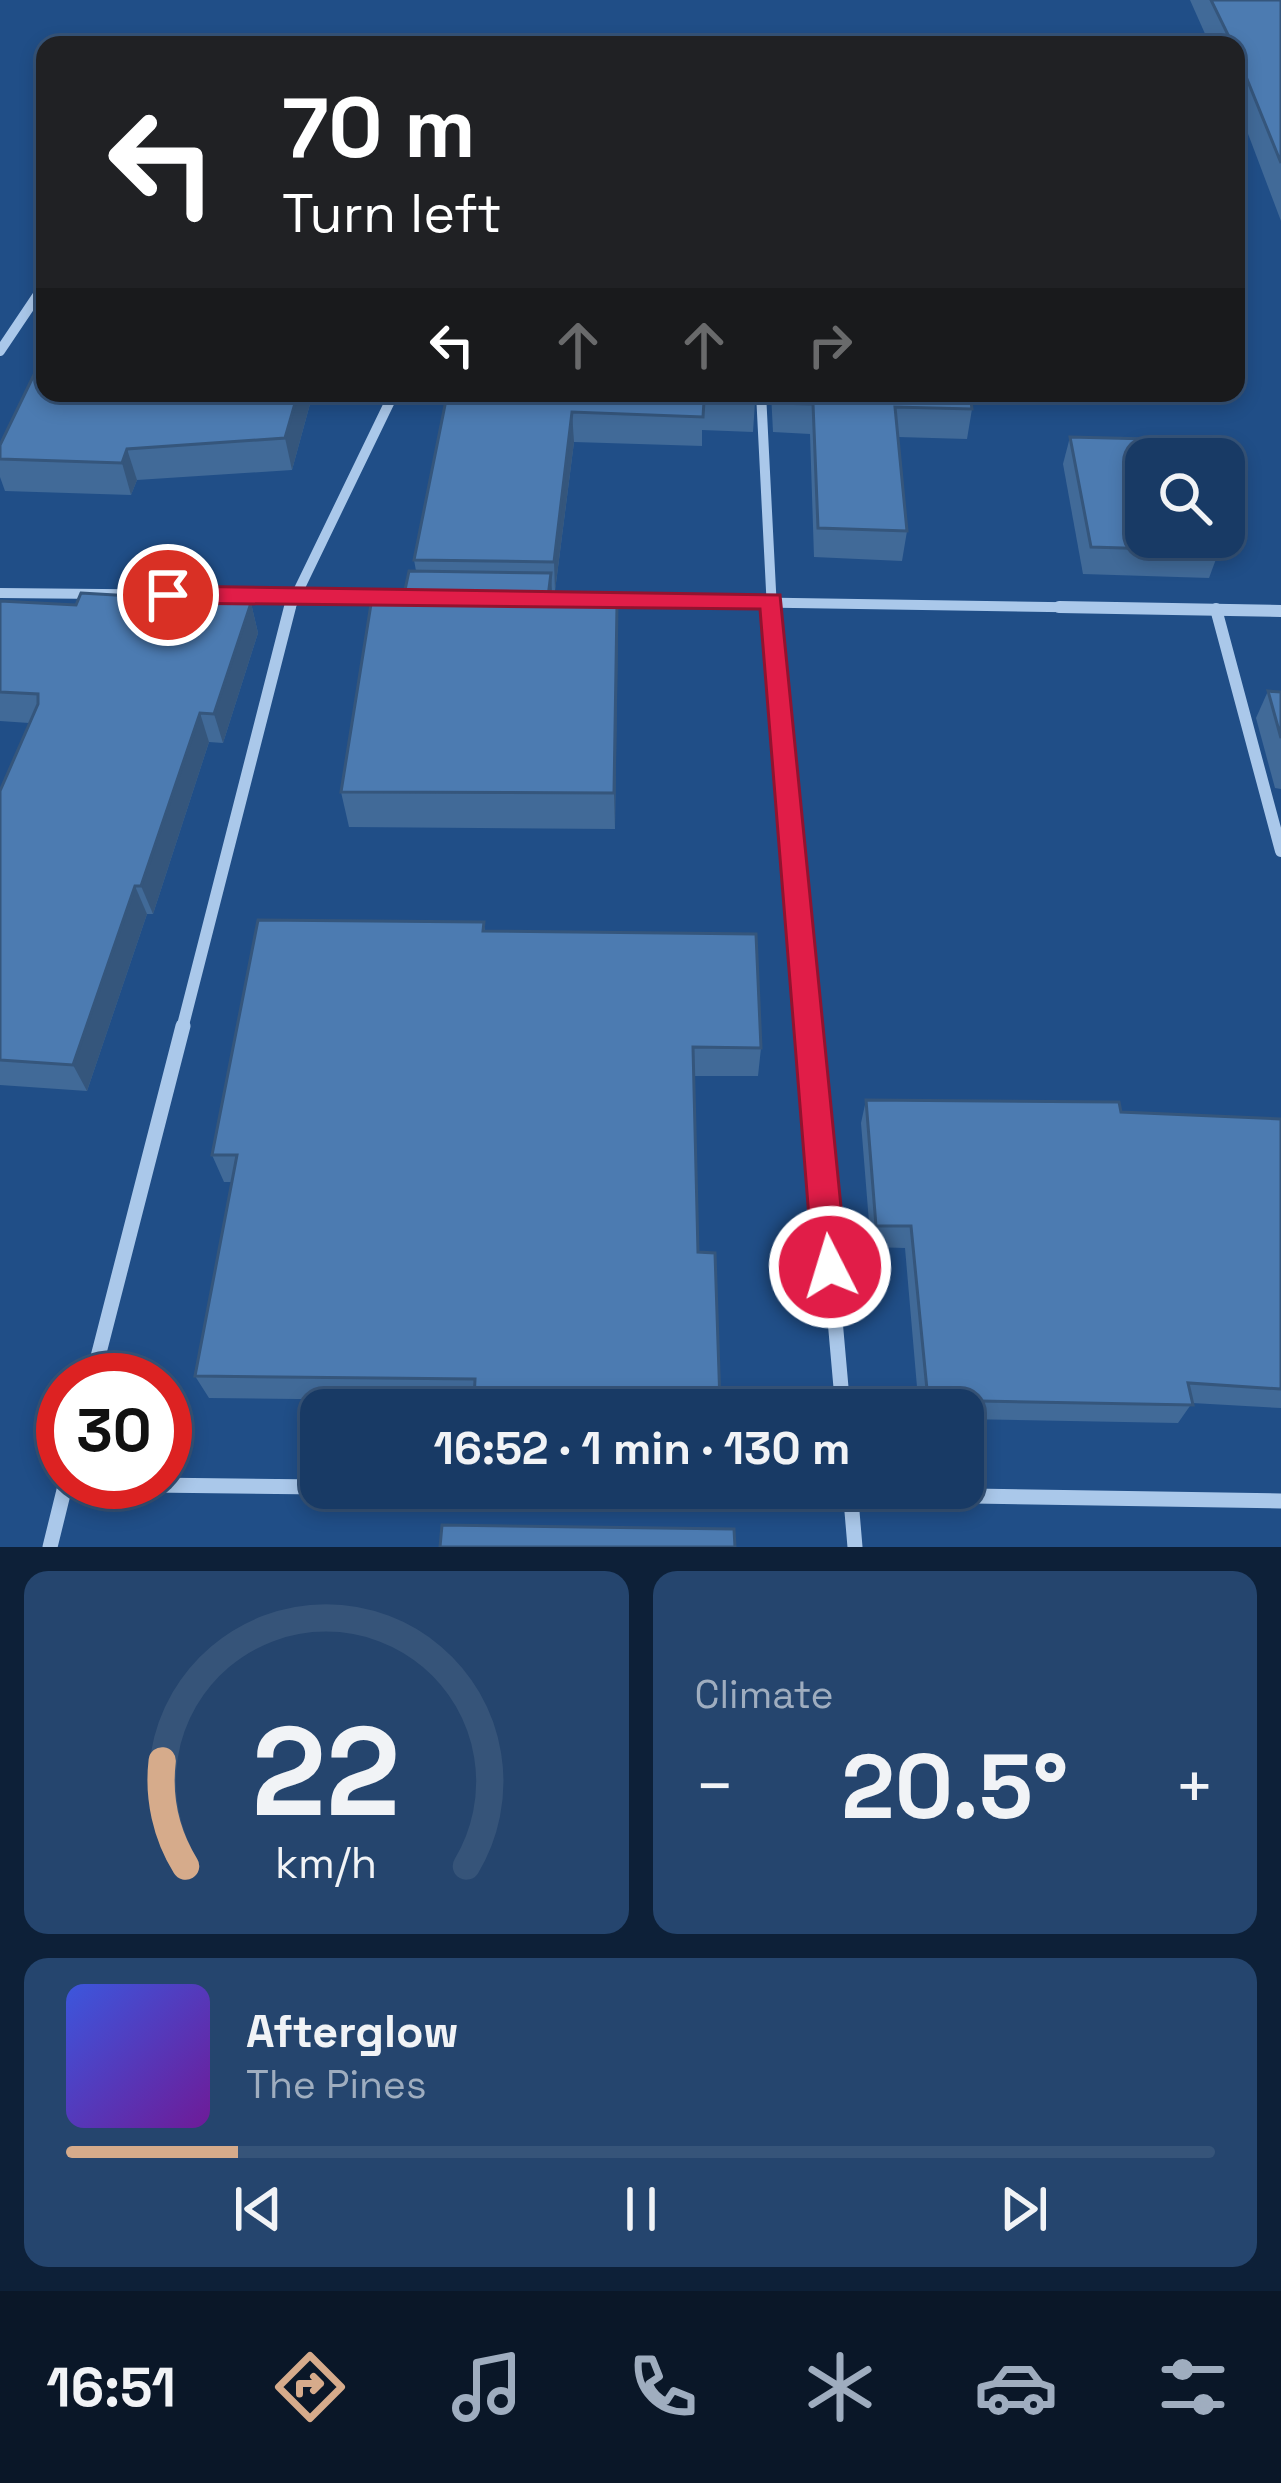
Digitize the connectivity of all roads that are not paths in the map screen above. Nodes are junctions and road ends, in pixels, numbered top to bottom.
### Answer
1 (36, 297) edge
2 (0, 351) edge
3 (390, 402) edge
4 (761, 402) edge
5 (0, 593) edge
6 (293, 596) junction
7 (437, 598) edge
8 (532, 598) edge
9 (772, 601) junction
10 (1216, 609) junction
11 (1281, 611) edge
12 (1281, 851) edge
13 (99, 1353) edge
14 (841, 1389) edge
15 (192, 1484) edge
16 (300, 1486) edge
17 (984, 1493) edge
18 (1281, 1501) edge
19 (60, 1509) edge
20 (852, 1509) edge
21 (50, 1547) edge
22 (855, 1547) edge

1 - 2 street
3 - 6 street
4 - 9 street
5 - 6 street
6 - 7 street
6 - 13 street
8 - 9 street
9 - 10 street
9 - 14 street
10 - 11 street
10 - 12 street
15 - 16 street
17 - 18 street
19 - 21 street
20 - 22 street

